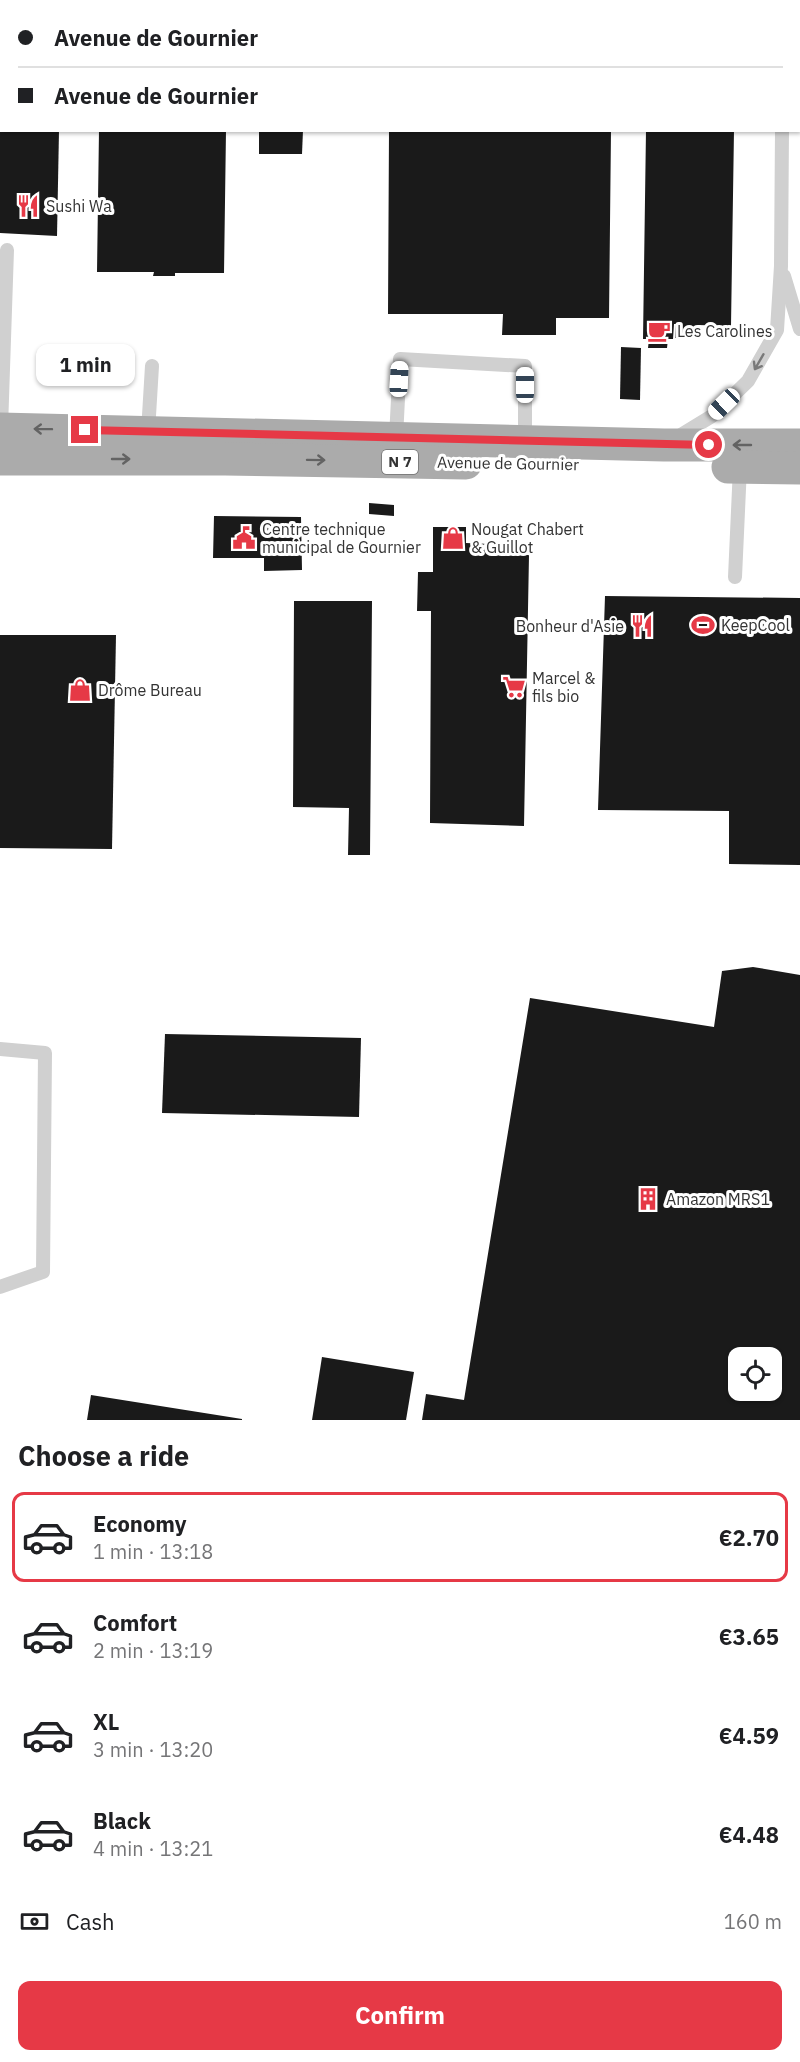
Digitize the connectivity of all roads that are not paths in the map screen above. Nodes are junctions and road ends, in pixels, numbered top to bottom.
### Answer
1 (782, 132) edge
2 (7, 250) dead end
3 (781, 266) junction
4 (800, 328) edge
5 (152, 366) dead end
6 (0, 429) edge
7 (148, 432) junction
8 (396, 438) junction
9 (525, 442) junction
10 (664, 445) junction
11 (800, 445) edge
12 (0, 459) edge
13 (740, 467) junction
14 (800, 468) edge
15 (735, 576) dead end
16 (0, 1049) edge
17 (0, 1287) edge

1 - 3 lane
2 - 6 lane
3 - 4 lane
3 -> 10 lane
5 - 7 lane
7 -> 6 main road, Avenue de Gournier / N 7
7 - 8 main road, Avenue de Gournier / N 7
8 - 9 main road, Avenue de Gournier / N 7
8 - 9 lane
9 - 10 main road, Avenue de Gournier / N 7
11 -> 10 main road, Avenue de Gournier / N 7
12 -> 13 main road, Avenue de Gournier / N 7
13 - 14 main road, Avenue de Gournier / N 7
13 - 15 lane
16 - 17 lane

